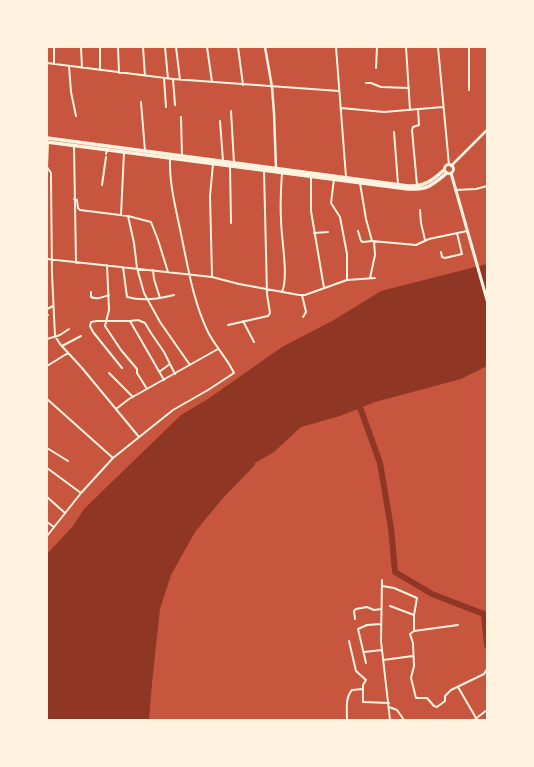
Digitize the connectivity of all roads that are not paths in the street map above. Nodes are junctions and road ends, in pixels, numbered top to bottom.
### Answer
1 (54, 47) edge
2 (81, 47) edge
3 (100, 47) edge
4 (118, 47) edge
5 (143, 47) edge
6 (166, 47) edge
7 (176, 47) edge
8 (207, 47) edge
9 (238, 47) edge
10 (265, 47) edge
11 (336, 47) edge
12 (376, 47) edge
13 (406, 47) edge
14 (469, 47) edge
15 (438, 48) edge
16 (47, 63) edge
17 (54, 64) junction
18 (69, 66) junction
19 (82, 68) junction
20 (376, 68) dead end
21 (100, 70) junction
22 (119, 73) junction
23 (145, 76) junction
24 (164, 78) junction
25 (168, 79) junction
26 (173, 79) junction
27 (180, 80) junction
28 (212, 82) junction
29 (366, 83) dead end
30 (243, 84) junction
31 (272, 87) junction
32 (409, 88) junction
33 (470, 90) dead end
34 (339, 91) junction
35 (141, 102) dead end
36 (175, 105) dead end
37 (166, 107) dead end
38 (443, 107) junction
39 (341, 108) junction
40 (410, 110) junction
41 (418, 110) junction
42 (231, 111) dead end
43 (76, 116) dead end
44 (181, 117) dead end
45 (220, 121) dead end
46 (487, 130) edge
47 (394, 132) dead end
48 (47, 141) edge
49 (74, 145) junction
50 (116, 149) junction
51 (145, 151) junction
52 (124, 152) junction
53 (106, 153) junction
54 (182, 156) junction
55 (170, 158) junction
56 (223, 161) junction
57 (213, 164) junction
58 (237, 164) junction
59 (450, 165) junction
60 (230, 166) junction
61 (276, 168) junction
62 (264, 170) junction
63 (447, 172) junction
64 (282, 173) junction
65 (318, 175) junction
66 (312, 176) junction
67 (346, 177) junction
68 (334, 180) junction
69 (360, 183) junction
70 (398, 184) junction
71 (102, 185) dead end
72 (418, 186) junction
73 (487, 186) edge
74 (455, 190) junction
75 (47, 194) edge
76 (52, 194) junction
77 (74, 199) junction
78 (420, 210) dead end
79 (121, 215) junction
80 (128, 216) junction
81 (232, 223) dead end
82 (358, 231) dead end
83 (467, 231) junction
84 (328, 232) dead end
85 (457, 232) junction
86 (314, 233) junction
87 (426, 240) junction
88 (373, 241) junction
89 (441, 252) dead end
90 (47, 259) edge
91 (53, 260) junction
92 (76, 263) junction
93 (107, 265) junction
94 (124, 267) junction
95 (137, 268) junction
96 (153, 270) junction
97 (168, 272) junction
98 (189, 274) junction
99 (212, 277) junction
100 (370, 278) junction
101 (375, 278) dead end
102 (348, 280) junction
103 (324, 288) junction
104 (267, 289) junction
105 (91, 292) dead end
106 (282, 292) junction
107 (109, 295) junction
108 (174, 295) dead end
109 (302, 296) junction
110 (160, 298) junction
111 (147, 299) junction
112 (487, 300) edge
113 (54, 306) junction
114 (47, 308) edge
115 (49, 315) edge
116 (54, 315) junction
117 (303, 317) dead end
118 (130, 321) junction
119 (244, 321) junction
120 (105, 322) junction
121 (228, 325) dead end
122 (69, 329) dead end
123 (55, 336) junction
124 (81, 336) dead end
125 (47, 339) edge
126 (254, 342) dead end
127 (62, 346) junction
128 (218, 349) junction
129 (68, 353) junction
130 (170, 364) junction
131 (190, 365) junction
132 (47, 366) edge
133 (122, 368) dead end
134 (159, 372) junction
135 (109, 373) dead end
136 (175, 374) junction
137 (164, 380) junction
138 (147, 389) junction
139 (133, 397) junction
140 (47, 399) edge
141 (116, 409) junction
142 (139, 437) junction
143 (47, 448) edge
144 (113, 458) junction
145 (68, 461) dead end
146 (47, 468) edge
147 (81, 492) junction
148 (47, 497) edge
149 (66, 513) junction
150 (47, 522) edge
151 (54, 528) junction
152 (47, 536) edge
153 (382, 580) dead end
154 (382, 586) junction
155 (390, 606) dead end
156 (381, 609) junction
157 (414, 615) junction
158 (355, 618) dead end
159 (381, 624) junction
160 (458, 625) dead end
161 (414, 631) junction
162 (349, 641) dead end
163 (382, 650) junction
164 (364, 652) junction
165 (413, 656) junction
166 (383, 660) junction
167 (366, 663) dead end
168 (486, 663) edge
169 (458, 688) junction
170 (363, 689) junction
171 (389, 703) junction
172 (389, 707) junction
173 (487, 710) edge
174 (475, 719) edge
175 (347, 720) edge
176 (390, 720) edge
177 (404, 720) edge

1 - 17 street
2 - 19 street
3 - 21 street
4 - 22 street
5 - 23 street
6 - 25 street
7 - 27 street
8 - 28 street
9 - 30 street
10 - 31 street
11 - 34 street
12 - 20 street
13 - 32 street
14 - 33 street
15 - 38 street
16 - 17 street
17 - 18 street
18 - 19 street
18 - 43 street
19 - 21 street
21 - 22 street
22 - 23 street
23 - 24 street
24 - 25 street
24 - 37 street
25 - 26 street
26 - 27 street
26 - 36 street
27 - 28 street
28 - 30 street
29 - 32 street
30 - 31 street
31 - 34 street
31 - 61 street
32 - 40 street
34 - 39 street
35 - 51 street
38 - 41 street
38 - 59 street
39 - 40 street
39 - 67 street
40 - 41 street
41 - 72 street
42 - 58 street
44 - 54 street
45 - 56 street
46 - 59 street
47 - 70 street
48 - 49 highway
48 - 50 highway
48 - 76 street
49 - 53 highway
49 - 77 street
50 - 51 highway
50 - 52 highway
50 - 53 highway
51 - 54 highway
52 - 55 highway
52 - 79 street
53 - 71 street
54 - 56 highway
55 - 57 highway
55 - 98 street
56 - 58 highway
57 - 60 highway
57 - 99 street
58 - 60 highway
58 - 61 highway
58 - 62 highway
59 - 63 main road
59 - 63 main road
60 - 81 street
61 - 65 highway
62 - 64 highway
62 - 104 street
63 - 69 highway
63 - 72 highway
63 - 74 main road
64 - 66 highway
64 - 106 street
65 - 66 highway
65 - 67 highway
65 - 68 highway
66 - 86 street
67 - 70 highway
68 - 69 highway
68 - 102 street
69 - 88 street
70 - 72 highway
73 - 74 street
74 - 83 main road
75 - 76 street
76 - 91 street
77 - 79 street
77 - 92 street
78 - 87 street
79 - 80 street
80 - 95 street
80 - 97 street
82 - 88 street
83 - 85 street
83 - 112 main road
84 - 86 street
85 - 87 street
85 - 89 street
86 - 103 street
87 - 88 street
88 - 100 street
90 - 91 street
91 - 92 street
91 - 113 street
92 - 93 street
93 - 94 street
93 - 107 street
94 - 95 street
94 - 111 street
95 - 96 street
95 - 111 street
96 - 97 street
96 - 110 street
97 - 98 street
98 - 99 street
98 - 128 street
99 - 104 street
100 - 101 street
100 - 102 street
102 - 103 street
103 - 109 street
104 - 106 street
104 - 119 street
105 - 107 street
106 - 109 street
107 - 120 street
108 - 110 street
109 - 117 street
110 - 111 street
111 - 131 street
113 - 114 street
113 - 116 street
115 - 116 street
116 - 123 street
118 - 120 street
118 - 130 street
118 - 134 street
119 - 121 street
119 - 126 street
120 - 133 street
120 - 138 street
122 - 123 street
123 - 125 street
123 - 127 street
124 - 127 street
127 - 129 street
128 - 131 street
128 - 142 street
129 - 132 street
129 - 141 street
130 - 134 street
130 - 136 street
131 - 136 street
134 - 137 street
135 - 139 street
136 - 137 street
137 - 138 street
138 - 139 street
139 - 141 street
140 - 144 street
141 - 142 street
142 - 144 street
143 - 145 street
144 - 147 street
146 - 147 street
147 - 149 street
148 - 149 street
149 - 151 street
150 - 151 street
151 - 152 street
153 - 154 street
154 - 156 street
154 - 157 street
155 - 157 street
156 - 158 street
156 - 159 street
157 - 161 street
159 - 163 street
159 - 164 street
160 - 161 street
161 - 165 street
162 - 170 street
163 - 164 street
163 - 166 street
164 - 167 street
165 - 166 street
165 - 169 street
166 - 171 street
168 - 169 street
169 - 174 street
170 - 171 street
170 - 175 street
171 - 172 street
172 - 176 street
172 - 177 street
173 - 174 street

